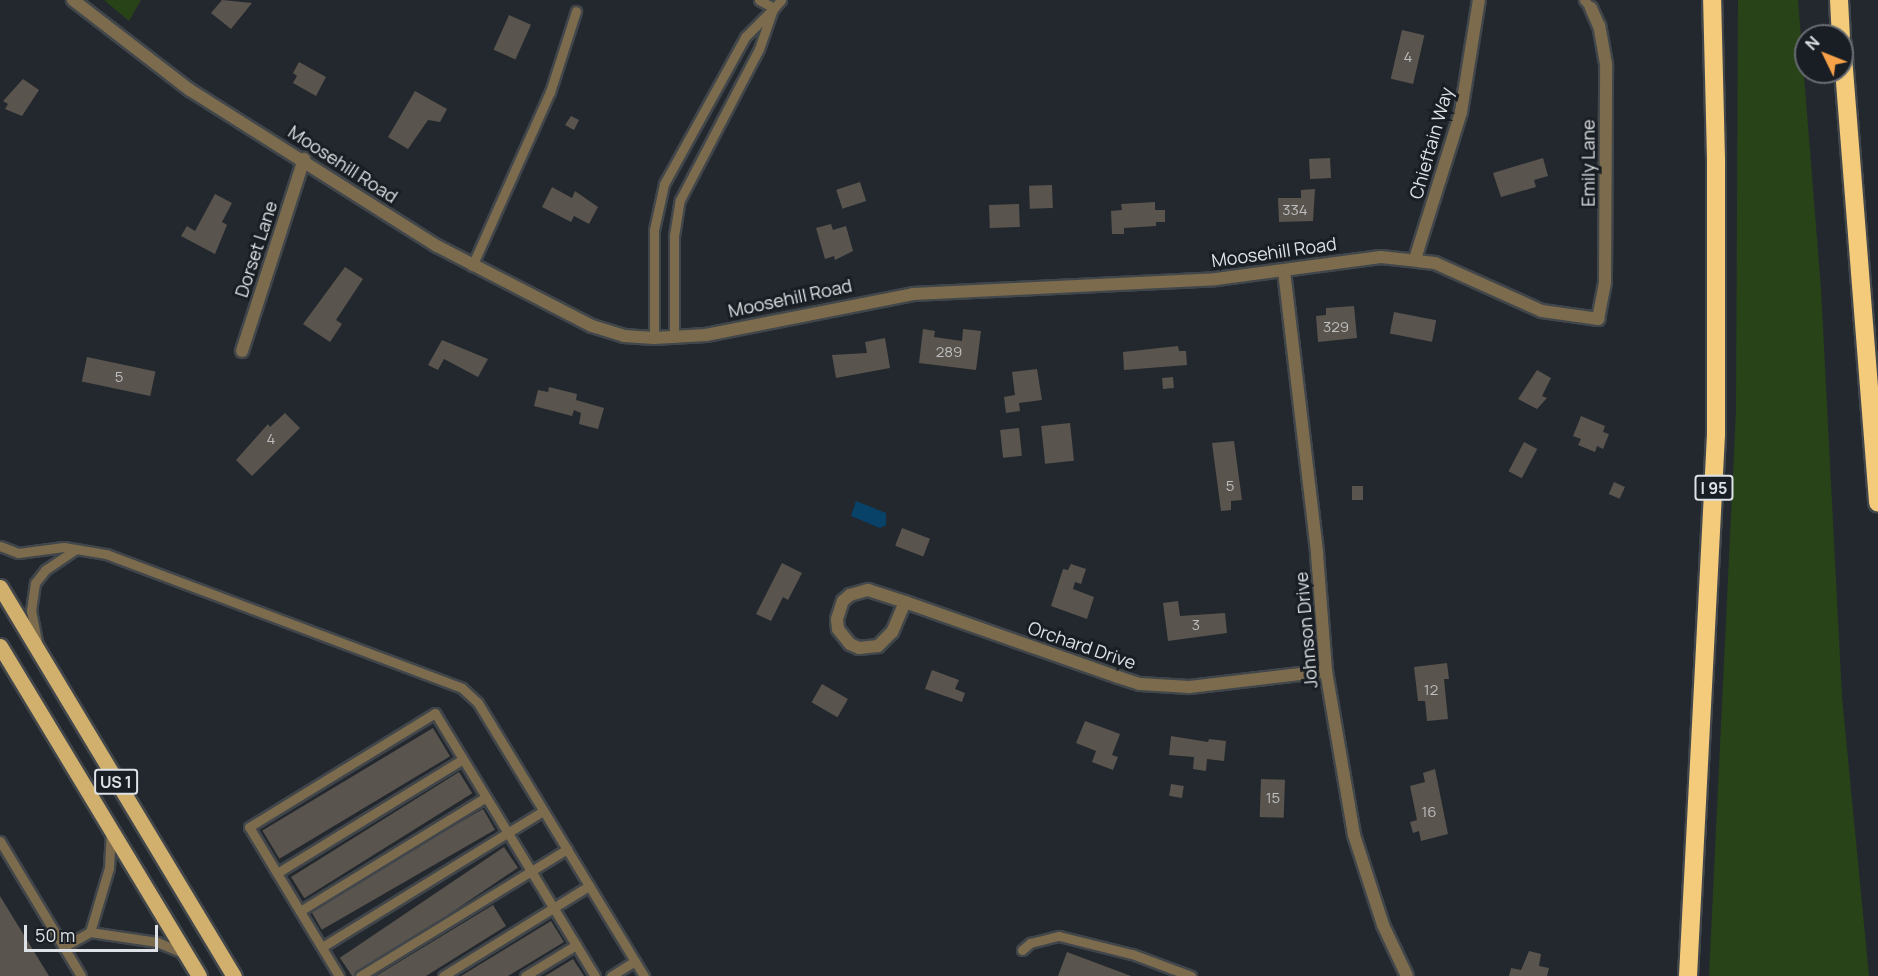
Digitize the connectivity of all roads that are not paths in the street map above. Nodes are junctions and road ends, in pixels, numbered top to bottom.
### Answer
1 (73, 0) edge
2 (759, 0) edge
3 (781, 0) edge
4 (1479, 0) edge
5 (1712, 0) edge
6 (1839, 0) edge
7 (1588, 4) edge
8 (774, 8) junction
9 (576, 11) dead end
10 (1840, 24) edge
11 (1845, 84) edge
12 (304, 159) junction
13 (1415, 258) junction
14 (472, 266) junction
15 (1284, 271) junction
16 (1598, 319) joint
17 (654, 338) junction
18 (674, 338) junction
19 (242, 351) dead end
20 (1878, 503) edge
21 (0, 546) edge
22 (75, 550) junction
23 (0, 586) edge
24 (905, 602) junction
25 (0, 645) edge
26 (42, 658) junction
27 (1326, 670) junction
28 (463, 759) junction
29 (486, 797) junction
30 (543, 811) junction
31 (111, 832) junction
32 (508, 833) junction
33 (0, 841) edge
34 (567, 849) junction
35 (531, 871) junction
36 (277, 873) junction
37 (590, 886) junction
38 (554, 909) junction
39 (300, 911) junction
40 (90, 932) junction
41 (576, 945) junction
42 (63, 947) junction
43 (322, 947) junction
44 (1022, 950) dead end
45 (186, 955) junction
46 (635, 961) junction
47 (81, 976) edge
48 (199, 976) edge
49 (234, 976) edge
50 (339, 976) edge
51 (360, 976) edge
52 (443, 976) edge
53 (525, 976) edge
54 (595, 976) edge
55 (611, 976) edge
56 (644, 976) edge
57 (1191, 976) edge
58 (1407, 976) edge
59 (1688, 976) edge

1 - 12 street, Moosehill Road
2 - 8 lane
3 - 8 lane
4 - 13 street, Chieftain Way
5 - 59 highway, I 95
6 - 10 highway
7 - 16 street, Emily Lane
8 - 17 lane
8 - 18 lane
9 - 14 lane
11 - 20 highway
12 - 14 street, Moosehill Road
12 - 19 street, Dorset Lane
13 - 15 street, Moosehill Road
13 - 16 street, Moosehill Road
14 - 17 street, Moosehill Road
15 - 18 street, Moosehill Road
15 - 27 street, Johnson Drive
17 - 18 street, Moosehill Road
21 - 22 lane
22 - 26 lane
22 - 30 lane
23 - 26 main road, US 1
24 - 24 street, Orchard Drive
24 - 27 street, Orchard Drive
25 - 31 main road, US 1
26 - 49 main road, US 1
27 - 58 street, Johnson Drive
28 - 29 lane
28 - 36 lane
28 - 36 lane
29 - 32 lane
29 - 39 lane
30 - 32 lane
30 - 34 lane
31 - 40 lane
31 - 45 main road, US 1
32 - 35 lane
32 - 43 lane
33 - 42 lane
34 - 35 lane
34 - 37 lane
35 - 38 lane
35 - 51 lane
36 - 39 lane
37 - 38 lane
37 - 46 lane
38 - 41 lane
38 - 52 lane
39 - 43 lane
40 - 42 lane
40 - 45 lane
41 - 53 lane
41 - 54 lane
42 - 47 lane
43 - 50 lane
44 - 57 lane
45 - 48 main road, US 1
46 - 55 lane
46 - 56 lane

